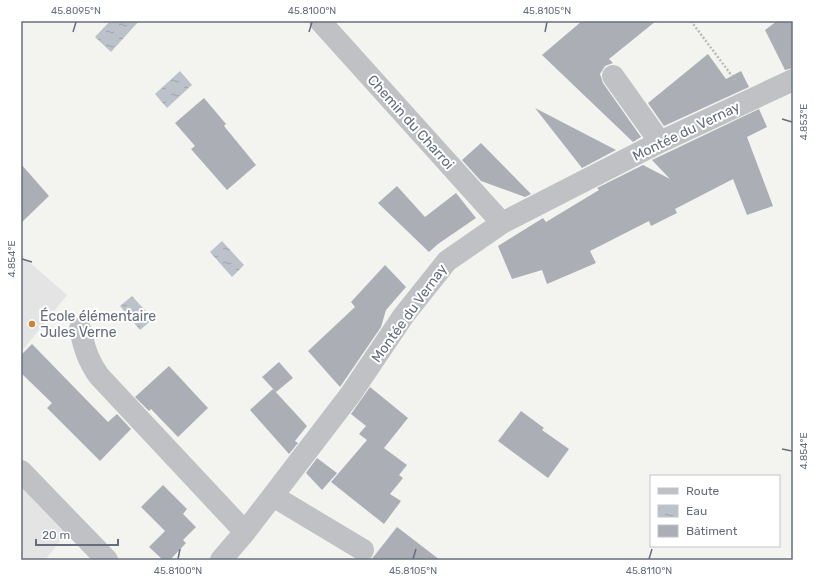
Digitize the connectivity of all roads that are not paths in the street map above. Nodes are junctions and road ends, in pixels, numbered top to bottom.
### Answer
1 (320, 21) edge
2 (613, 76) dead end
3 (793, 80) edge
4 (660, 142) junction
5 (502, 223) junction
6 (80, 329) dead end
7 (21, 471) edge
8 (272, 496) junction
9 (245, 532) junction
10 (363, 550) dead end
11 (107, 560) edge
12 (221, 560) edge

1 - 5 street, Chemin du Charroi
2 - 4 street
3 - 4 street, Montée du Vernay
4 - 5 street, Montée du Vernay
5 - 8 street, Montée du Vernay
6 - 9 street
7 - 11 street
8 - 9 street, Montée du Vernay
8 - 10 street
9 - 12 street, Montée du Vernay

